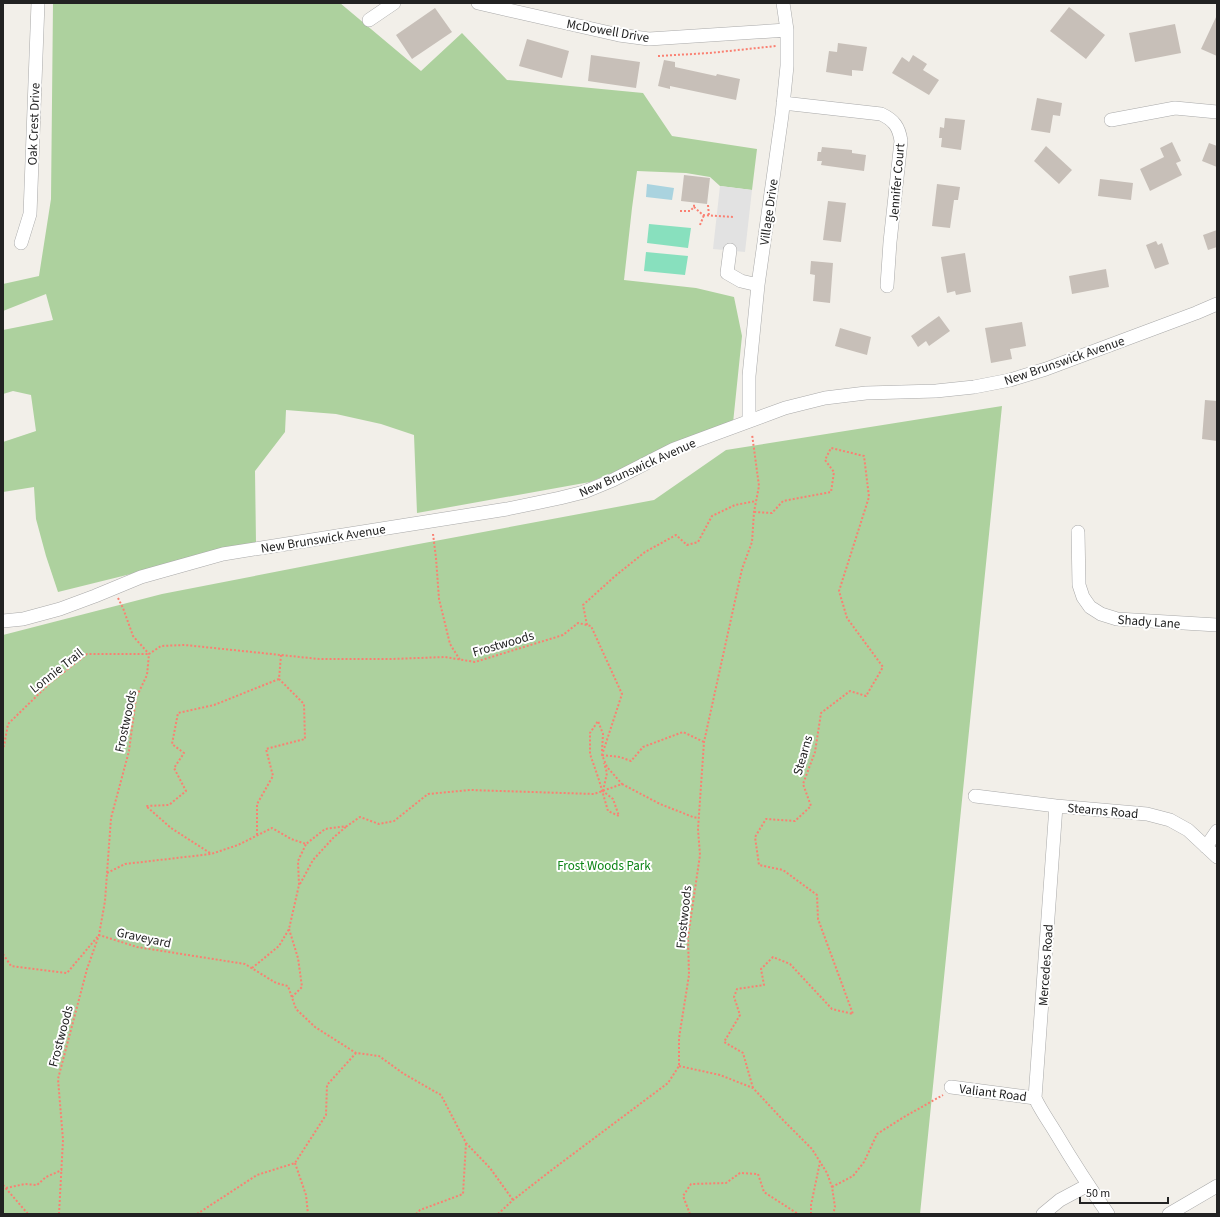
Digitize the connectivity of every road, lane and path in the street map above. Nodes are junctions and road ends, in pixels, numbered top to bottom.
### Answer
1 (38, 3) edge
2 (394, 3) edge
3 (478, 3) edge
4 (783, 3) edge
5 (369, 20) dead end
6 (787, 30) junction
7 (777, 46) dead end
8 (658, 56) dead end
9 (783, 103) junction
10 (1217, 112) edge
11 (1111, 120) dead end
12 (694, 203) dead end
13 (708, 204) dead end
14 (694, 207) junction
15 (680, 211) dead end
16 (704, 215) junction
17 (709, 216) junction
18 (733, 217) dead end
19 (700, 225) dead end
20 (21, 243) dead end
21 (730, 250) dead end
22 (758, 285) junction
23 (887, 286) dead end
24 (1217, 304) edge
25 (749, 421) junction
26 (756, 501) junction
27 (754, 512) junction
28 (426, 522) junction
29 (1078, 532) dead end
30 (113, 589) junction
31 (3, 620) edge
32 (587, 625) junction
33 (1217, 625) edge
34 (149, 654) junction
35 (281, 655) junction
36 (460, 660) junction
37 (279, 679) junction
38 (704, 742) junction
39 (3, 747) edge
40 (602, 755) junction
41 (622, 784) junction
42 (603, 791) junction
43 (975, 796) dead end
44 (1056, 806) junction
45 (698, 818) junction
46 (346, 826) junction
47 (1217, 831) edge
48 (257, 835) junction
49 (306, 844) junction
50 (1206, 847) junction
51 (211, 854) junction
52 (1217, 857) edge
53 (107, 873) junction
54 (299, 885) junction
55 (289, 929) junction
56 (98, 935) junction
57 (3, 954) edge
58 (252, 968) junction
59 (292, 997) junction
60 (356, 1053) junction
61 (679, 1066) junction
62 (951, 1087) joint
63 (753, 1088) junction
64 (1035, 1098) junction
65 (466, 1143) junction
66 (295, 1162) junction
67 (820, 1162) junction
68 (62, 1170) junction
69 (3, 1185) edge
70 (1088, 1185) junction
71 (1217, 1186) edge
72 (832, 1187) junction
73 (6, 1188) junction
74 (512, 1200) junction
75 (28, 1214) edge
76 (59, 1214) edge
77 (198, 1214) edge
78 (308, 1214) edge
79 (416, 1214) edge
80 (498, 1214) edge
81 (690, 1214) edge
82 (798, 1214) edge
83 (811, 1214) edge
84 (833, 1214) edge
85 (1043, 1214) edge
86 (1108, 1214) edge
87 (1169, 1214) edge

1 - 20 street, Oak Crest Drive
2 - 5 street
3 - 6 street, McDowell Drive
4 - 6 street, Village Drive
6 - 9 street, Village Drive
7 - 8 path
9 - 22 street, Village Drive
9 - 23 street, Jennifer Court
10 - 11 street
12 - 14 path
13 - 17 path
14 - 15 path
14 - 16 path
16 - 17 path
16 - 19 path
17 - 18 path
21 - 22 street
22 - 25 street, Village Drive
24 - 25 street, New Brunswick Avenue
25 - 26 path, Frostwoods
25 - 28 street, New Brunswick Avenue
26 - 27 path, Frostwoods
26 - 32 path
27 - 38 path, Frostwoods
27 - 63 path, Stearns
28 - 30 street, New Brunswick Avenue
28 - 36 path
29 - 33 street, Shady Lane
30 - 31 street, New Brunswick Avenue
30 - 34 path
32 - 36 path, Frostwoods
32 - 40 path, Frostwoods
34 - 35 path, Frostwoods
34 - 39 path, Lonnie Trail
34 - 53 path, Frostwoods
35 - 36 path, Frostwoods
35 - 37 path
37 - 48 path
37 - 51 path
38 - 40 path
38 - 45 path, Frostwoods
40 - 41 path
40 - 42 path
40 - 42 path
41 - 42 path
41 - 45 path
42 - 42 path
42 - 46 path
43 - 44 street, Stearns Road
44 - 50 street, Stearns Road
44 - 64 street, Mercedes Road
45 - 61 path, Frostwoods
46 - 49 path
46 - 54 path
47 - 50 street
48 - 49 path
48 - 51 path
49 - 54 path
50 - 52 street, Stearns Road
51 - 53 path
53 - 56 path, Frostwoods
54 - 55 path
55 - 58 path
55 - 59 path
56 - 57 path, Graveyard
56 - 58 path, Graveyard
56 - 68 path, Frostwoods
58 - 59 path, Graveyard
59 - 60 path, Graveyard
60 - 65 path
60 - 66 path
61 - 63 path
61 - 74 path
62 - 64 street, Valiant Road
62 - 72 path
63 - 67 path
64 - 70 street
65 - 74 path
65 - 79 path
66 - 77 path
66 - 78 path
67 - 72 path
67 - 83 path
68 - 73 path
68 - 76 path, Frostwoods
69 - 73 path
70 - 85 street
70 - 86 street
71 - 87 street
72 - 84 path
73 - 75 path
74 - 80 path
81 - 82 path

